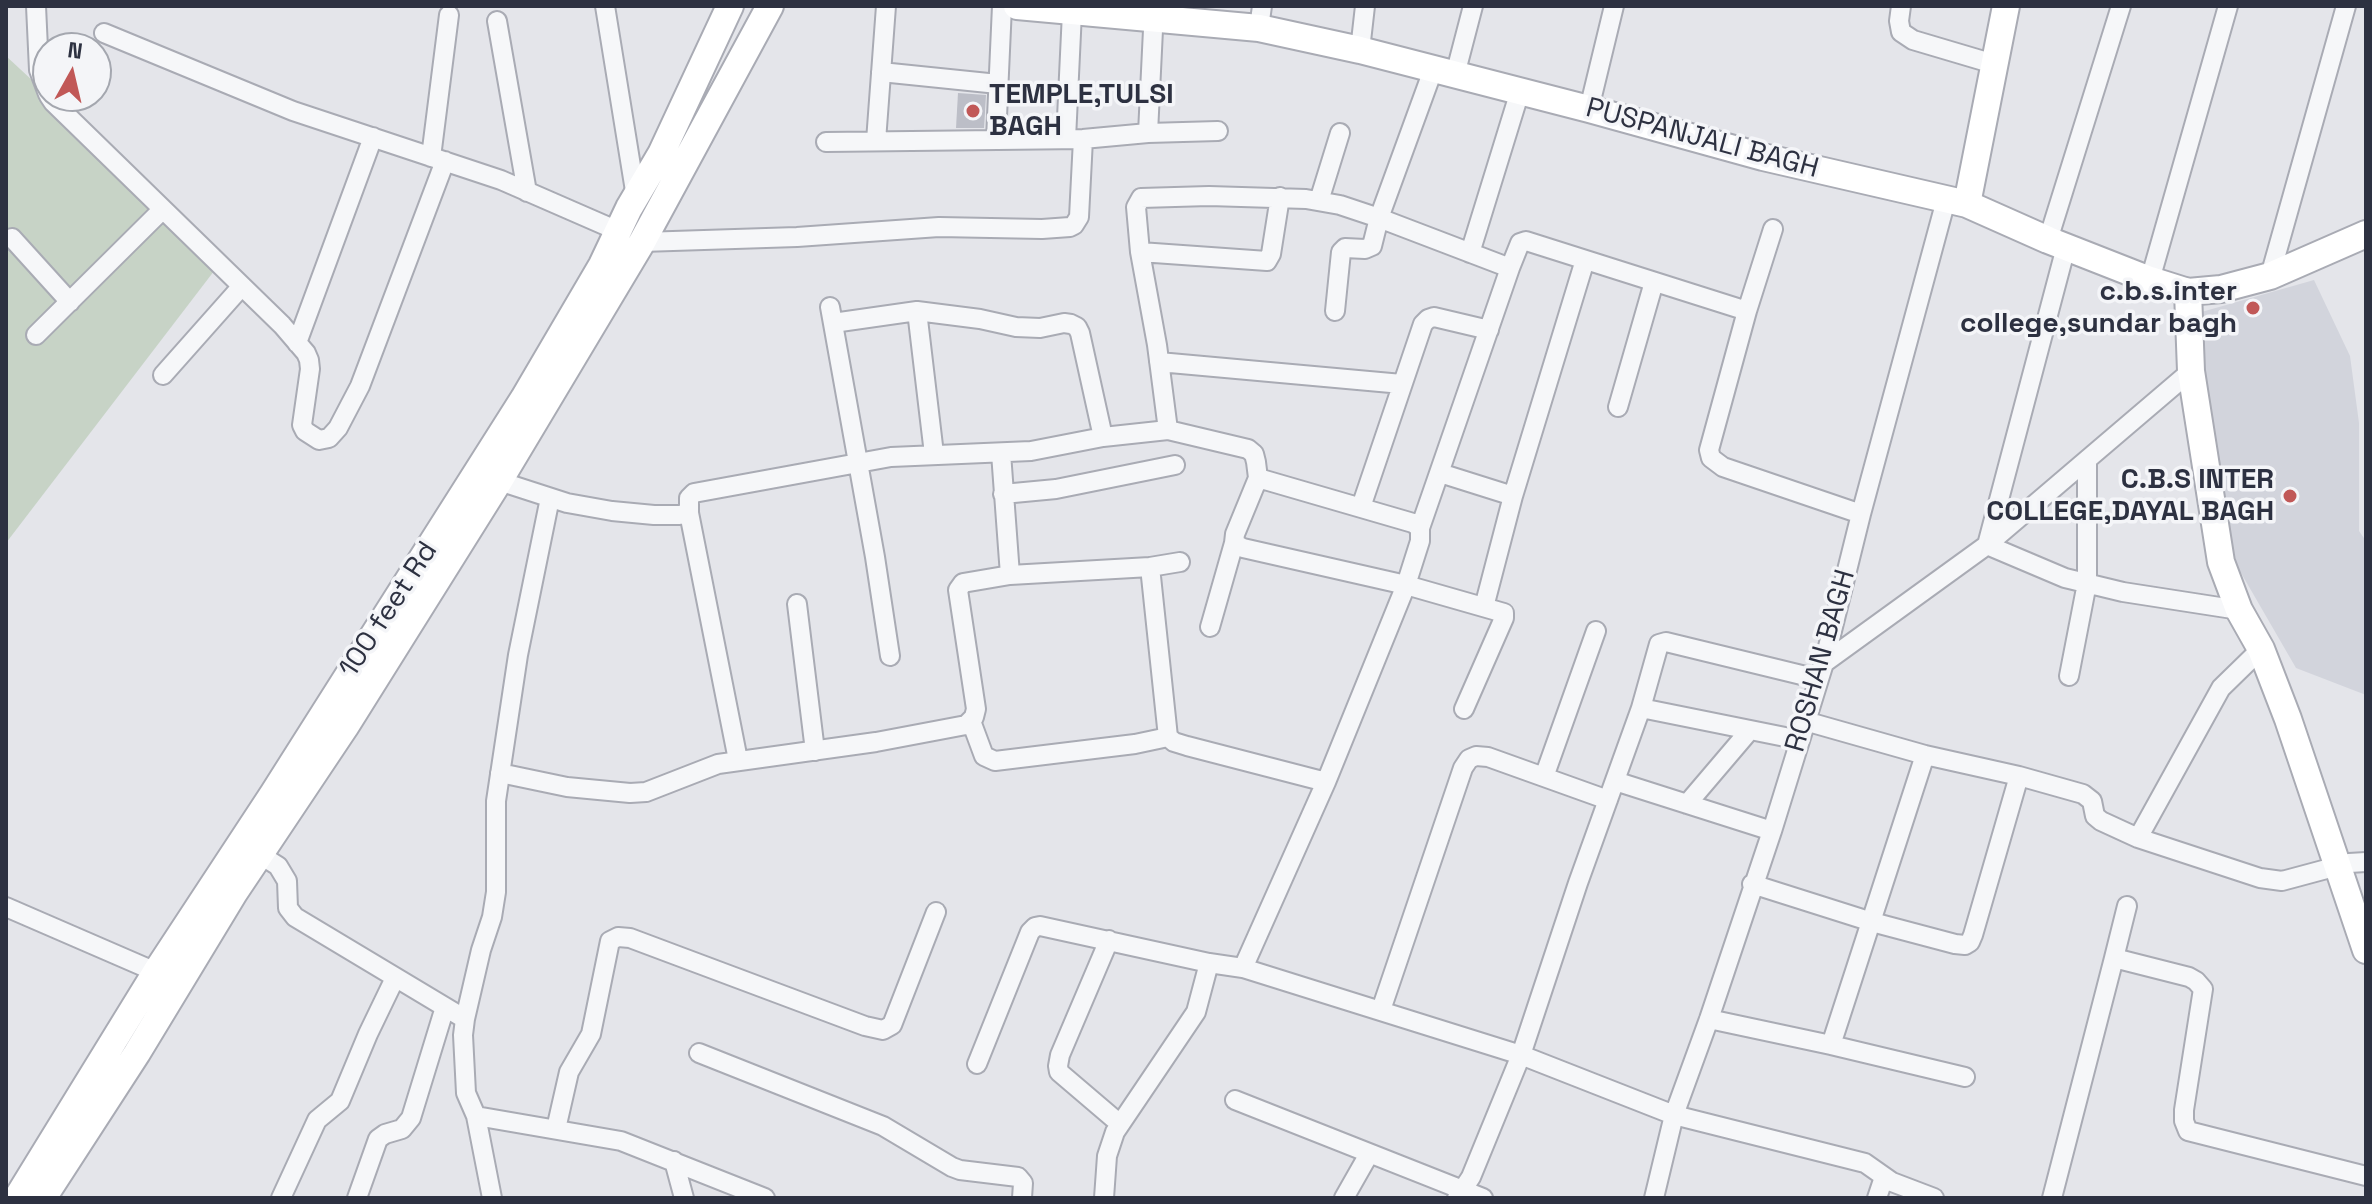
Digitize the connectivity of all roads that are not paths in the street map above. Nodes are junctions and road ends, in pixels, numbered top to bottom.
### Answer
1 (36, 6) edge
2 (605, 6) edge
3 (730, 6) edge
4 (770, 6) edge
5 (886, 6) edge
6 (1002, 6) edge
7 (1017, 6) edge
8 (1365, 6) edge
9 (1473, 6) edge
10 (1614, 6) edge
11 (1901, 6) edge
12 (2006, 6) edge
13 (2121, 6) edge
14 (2228, 6) edge
15 (2346, 6) edge
16 (1063, 10) edge
17 (1153, 12) edge
18 (449, 15) dead end
19 (1260, 17) edge
20 (497, 21) dead end
21 (37, 32) edge
22 (112, 36) edge
23 (1360, 50) junction
24 (1994, 64) junction
25 (881, 72) junction
26 (1444, 72) junction
27 (998, 84) junction
28 (1520, 91) junction
29 (1589, 109) junction
30 (65, 112) edge
31 (1218, 131) dead end
32 (1148, 133) junction
33 (1340, 133) dead end
34 (373, 137) junction
35 (996, 139) junction
36 (1074, 139) junction
37 (876, 141) junction
38 (826, 142) dead end
39 (438, 159) junction
40 (527, 192) junction
41 (636, 197) junction
42 (1280, 197) junction
43 (1319, 201) junction
44 (1956, 202) junction
45 (163, 209) junction
46 (1379, 218) junction
47 (1773, 229) dead end
48 (2366, 234) edge
49 (630, 236) junction
50 (12, 238) dead end
51 (2057, 244) junction
52 (1140, 252) junction
53 (1470, 253) junction
54 (1585, 260) junction
55 (1510, 268) junction
56 (2270, 276) junction
57 (2150, 280) junction
58 (1654, 282) junction
59 (242, 286) junction
60 (2188, 292) junction
61 (70, 302) junction
62 (917, 311) junction
63 (1335, 311) dead end
64 (1747, 311) junction
65 (1489, 330) junction
66 (36, 335) dead end
67 (297, 343) junction
68 (1159, 362) junction
69 (2191, 371) junction
70 (163, 375) dead end
71 (1402, 384) junction
72 (1618, 407) dead end
73 (1168, 430) junction
74 (1103, 437) junction
75 (1001, 453) junction
76 (934, 454) junction
77 (2087, 460) junction
78 (856, 463) junction
79 (1175, 465) dead end
80 (1440, 473) junction
81 (1258, 478) junction
82 (499, 481) junction
83 (1003, 494) junction
84 (1513, 496) junction
85 (550, 498) junction
86 (1361, 507) junction
87 (689, 513) junction
88 (1861, 514) junction
89 (1420, 528) junction
90 (1234, 543) junction
91 (1987, 545) junction
92 (1180, 562) dead end
93 (1150, 567) junction
94 (1010, 575) junction
95 (2087, 583) junction
96 (1406, 585) junction
97 (797, 604) dead end
98 (1484, 607) junction
99 (2239, 610) junction
100 (1210, 627) dead end
101 (1596, 631) dead end
102 (2261, 649) junction
103 (890, 656) dead end
104 (1821, 671) junction
105 (2069, 676) dead end
106 (1641, 708) junction
107 (1464, 709) dead end
108 (971, 721) junction
109 (1805, 721) junction
110 (1750, 730) junction
111 (1168, 737) junction
112 (1800, 740) junction
113 (815, 751) junction
114 (1925, 755) junction
115 (738, 760) junction
116 (500, 773) junction
117 (2019, 776) junction
118 (1544, 777) junction
119 (1615, 781) junction
120 (1326, 782) junction
121 (1608, 800) junction
122 (1687, 804) junction
123 (1772, 831) junction
124 (2138, 838) junction
125 (259, 854) junction
126 (2366, 862) edge
127 (2336, 866) junction
128 (1752, 884) junction
129 (2127, 906) dead end
130 (6, 907) edge
131 (936, 912) dead end
132 (1872, 922) junction
133 (1109, 940) junction
134 (2366, 950) edge
135 (2114, 958) junction
136 (1209, 963) junction
137 (1243, 968) junction
138 (156, 972) junction
139 (395, 978) junction
140 (445, 1007) junction
141 (1381, 1010) junction
142 (465, 1019) junction
143 (1709, 1019) junction
144 (1831, 1045) junction
145 (699, 1053) dead end
146 (1521, 1055) junction
147 (977, 1064) dead end
148 (1965, 1077) dead end
149 (1235, 1100) dead end
150 (1674, 1115) junction
151 (476, 1116) junction
152 (1120, 1124) junction
153 (556, 1129) junction
154 (1369, 1154) junction
155 (674, 1161) junction
156 (2366, 1176) edge
157 (1884, 1177) junction
158 (1460, 1194) edge
159 (17, 1198) edge
160 (43, 1198) edge
161 (281, 1198) edge
162 (357, 1198) edge
163 (492, 1198) edge
164 (684, 1198) edge
165 (765, 1198) edge
166 (1022, 1198) edge
167 (1104, 1198) edge
168 (1344, 1198) edge
169 (1483, 1198) edge
170 (1654, 1198) edge
171 (1877, 1198) edge
172 (1934, 1198) edge
173 (2052, 1198) edge

1 - 21 street
2 - 41 street
3 - 41 main road, 100 feet Rd
4 - 49 main road
5 - 25 street
6 - 27 street
7 - 16 main road, PUSPANJALI BAGH
8 - 23 street
9 - 26 street
10 - 29 street
11 - 24 street
12 - 24 main road
13 - 51 street
14 - 57 street
15 - 56 street
16 - 17 main road, PUSPANJALI BAGH
16 - 36 street
17 - 19 main road, PUSPANJALI BAGH
17 - 32 street
18 - 39 street
19 - 23 main road, PUSPANJALI BAGH
20 - 40 street
22 - 34 street
23 - 26 main road, PUSPANJALI BAGH
24 - 44 main road
25 - 27 street
25 - 37 street
26 - 28 main road, PUSPANJALI BAGH
26 - 46 street
27 - 35 street
28 - 29 main road, PUSPANJALI BAGH
28 - 53 street
29 - 44 main road, PUSPANJALI BAGH
30 - 45 street
31 - 32 street
32 - 36 street
33 - 43 street
34 - 39 street
34 - 67 street
35 - 36 street
35 - 37 street
36 - 49 street
37 - 38 street
39 - 40 street
39 - 67 street
40 - 49 street
41 - 49 main road, 100 feet Rd
42 - 43 street
42 - 52 street
42 - 52 street
43 - 46 street
44 - 51 main road, PUSPANJALI BAGH
44 - 88 street, ROSHAN BAGH
45 - 59 street
45 - 61 street
46 - 53 street
46 - 63 street
47 - 64 street
48 - 56 main road, PUSPANJALI BAGH
49 - 82 main road
49 - 138 main road, 100 feet Rd
50 - 61 street
51 - 57 main road, PUSPANJALI BAGH
51 - 91 street
52 - 68 street
53 - 55 street
54 - 55 street
54 - 58 street
54 - 84 street
55 - 65 street
56 - 60 main road, PUSPANJALI BAGH
57 - 60 main road, PUSPANJALI BAGH
58 - 64 street
58 - 72 street
59 - 67 street
59 - 70 street
60 - 69 main road
61 - 66 street
62 - 74 street
62 - 76 street
62 - 78 street
64 - 88 street
65 - 71 street
65 - 80 street
68 - 71 street
68 - 73 street
69 - 77 street
69 - 99 main road
71 - 86 street
73 - 74 street
73 - 81 street
74 - 75 street
75 - 76 street
75 - 83 street
76 - 78 street
77 - 91 street
77 - 95 street
78 - 87 street
78 - 103 street
79 - 83 street
80 - 84 street
80 - 89 street
81 - 86 street
81 - 90 street
82 - 85 street
82 - 125 main road
83 - 94 street
84 - 98 street
85 - 87 street
85 - 116 street
86 - 89 street
87 - 115 street
88 - 104 street, ROSHAN BAGH
89 - 96 street
90 - 96 street
90 - 100 street
91 - 95 street
91 - 104 street
92 - 93 street
93 - 94 street
93 - 111 street
94 - 108 street
95 - 99 street
95 - 105 street
96 - 98 street
96 - 120 street
97 - 113 street
98 - 107 street
99 - 102 main road
101 - 118 street
102 - 124 street
102 - 127 main road
104 - 106 street
104 - 109 street, ROSHAN BAGH
106 - 110 street
106 - 119 street
108 - 111 street
108 - 113 street
109 - 112 street, ROSHAN BAGH
109 - 114 street
110 - 112 street
110 - 122 street
111 - 120 street
112 - 123 street, ROSHAN BAGH
113 - 115 street
114 - 117 street
114 - 132 street
115 - 116 street
116 - 142 street
117 - 124 street
117 - 132 street
118 - 121 street
118 - 141 street
119 - 121 street
119 - 122 street
120 - 137 street
121 - 146 street
122 - 123 street
123 - 128 street, ROSHAN BAGH
124 - 127 street
125 - 139 street
125 - 160 main road
126 - 127 street
127 - 134 main road
128 - 132 street
128 - 143 street, ROSHAN BAGH
129 - 135 street
130 - 138 street
131 - 153 street
132 - 144 street
133 - 136 street
133 - 147 street
133 - 152 street
135 - 156 street
135 - 173 street
136 - 137 street
136 - 152 street
137 - 141 street
138 - 159 main road, 100 feet Rd
139 - 140 street
139 - 161 street
140 - 142 street
140 - 162 street
141 - 146 street
142 - 151 street
143 - 144 street
143 - 150 street, ROSHAN BAGH
144 - 148 street
145 - 166 street
146 - 150 street
146 - 158 street
149 - 154 street
150 - 157 street
150 - 170 street, ROSHAN BAGH
151 - 153 street
151 - 163 street
152 - 167 street
153 - 155 street
154 - 158 street
154 - 168 street
155 - 164 street
155 - 165 street
157 - 171 street
157 - 172 street
158 - 169 street

